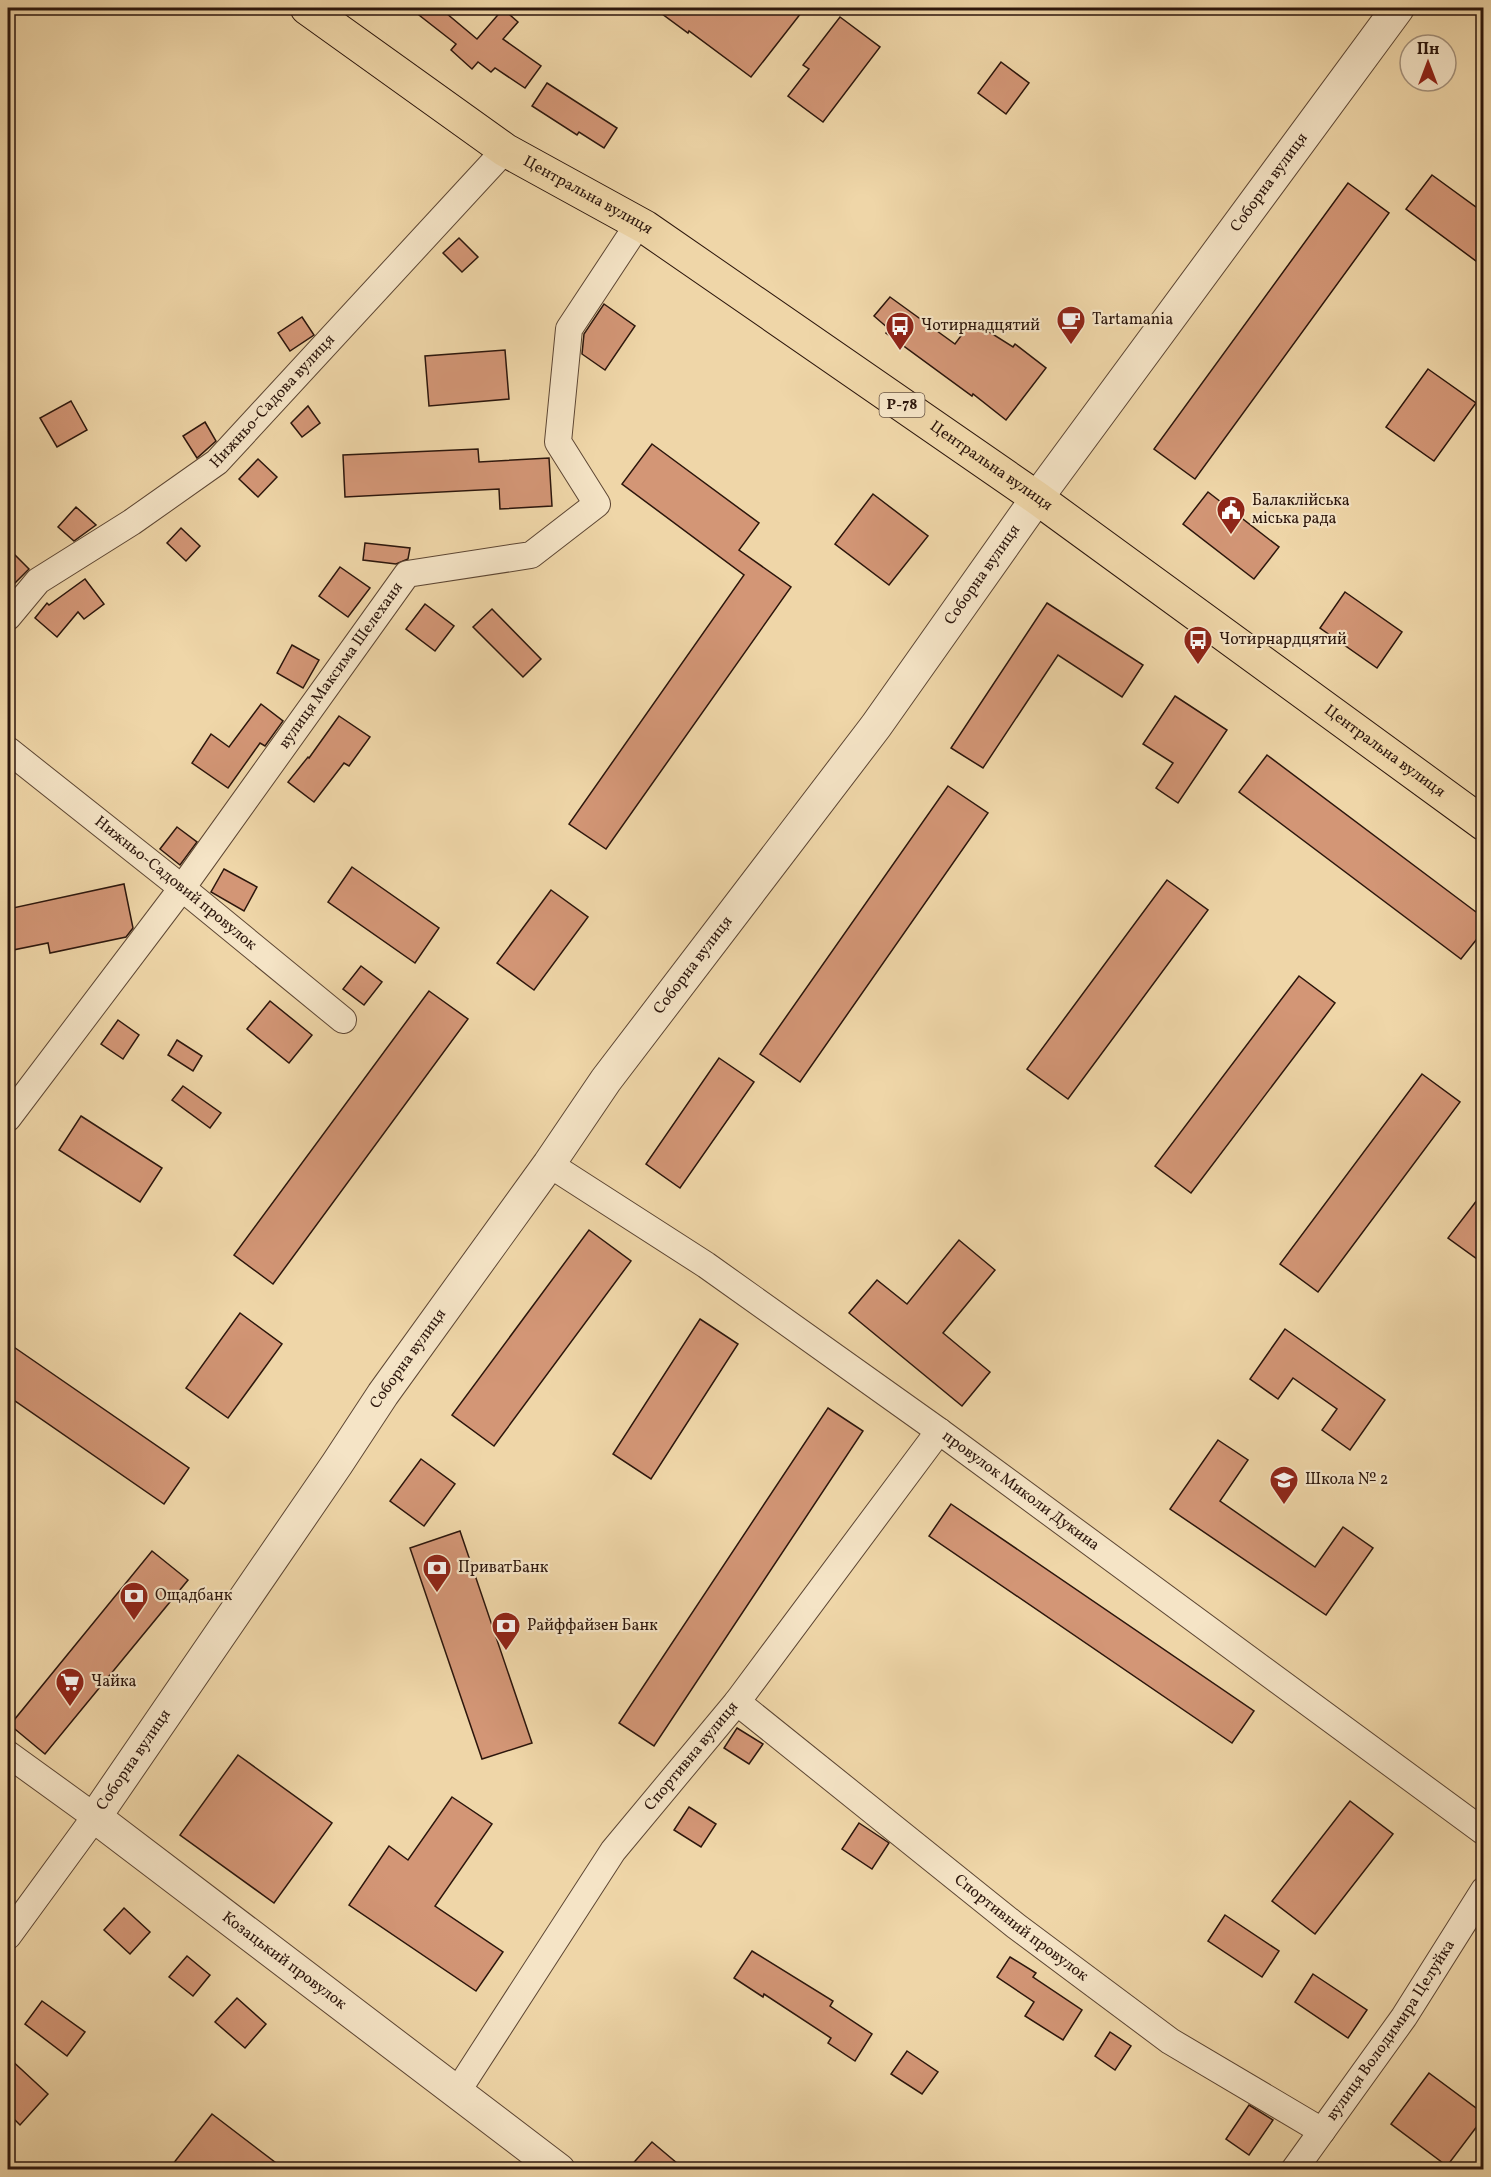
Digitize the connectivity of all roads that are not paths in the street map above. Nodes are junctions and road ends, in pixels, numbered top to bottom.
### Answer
1 (307, 8) edge
2 (1398, 8) edge
3 (505, 150) junction
4 (639, 223) junction
5 (1037, 498) junction
6 (8, 617) edge
7 (8, 750) edge
8 (1484, 824) edge
9 (182, 888) junction
10 (343, 1020) dead end
11 (8, 1118) edge
12 (549, 1164) junction
13 (939, 1431) junction
14 (737, 1702) junction
15 (8, 1754) edge
16 (95, 1817) junction
17 (1484, 1832) edge
18 (1484, 1890) edge
19 (8, 1936) edge
20 (457, 2092) junction
21 (1322, 2131) junction
22 (559, 2169) edge
23 (1294, 2169) edge

1 - 3 main road, Центральна вулиця / Р-78
2 - 5 street, Соборна вулиця
3 - 4 main road, Центральна вулиця / Р-78
3 - 6 street, Нижньо-Садова вулиця
4 - 5 main road, Центральна вулиця / Р-78
4 - 9 street, вулиця Максима Шелеханя
5 - 8 main road, Центральна вулиця / Р-78
5 - 12 street, Соборна вулиця
7 - 9 street, Нижньо-Садовий провулок
9 - 10 street, Нижньо-Садовий провулок
9 - 11 street, вулиця Максима Шелеханя
12 - 13 street, провулок Миколи Дукина
12 - 16 street, Соборна вулиця
13 - 14 street, Спортивна вулиця
13 - 17 street, провулок Миколи Дукина
14 - 20 street, Спортивна вулиця
14 - 21 street, Спортивний провулок
15 - 16 street, Козацький провулок
16 - 19 street, Соборна вулиця
16 - 20 street, Козацький провулок
18 - 21 street, вулиця Володимира Целуйка
20 - 22 street, Козацький провулок
21 - 23 street, вулиця Володимира Целуйка

